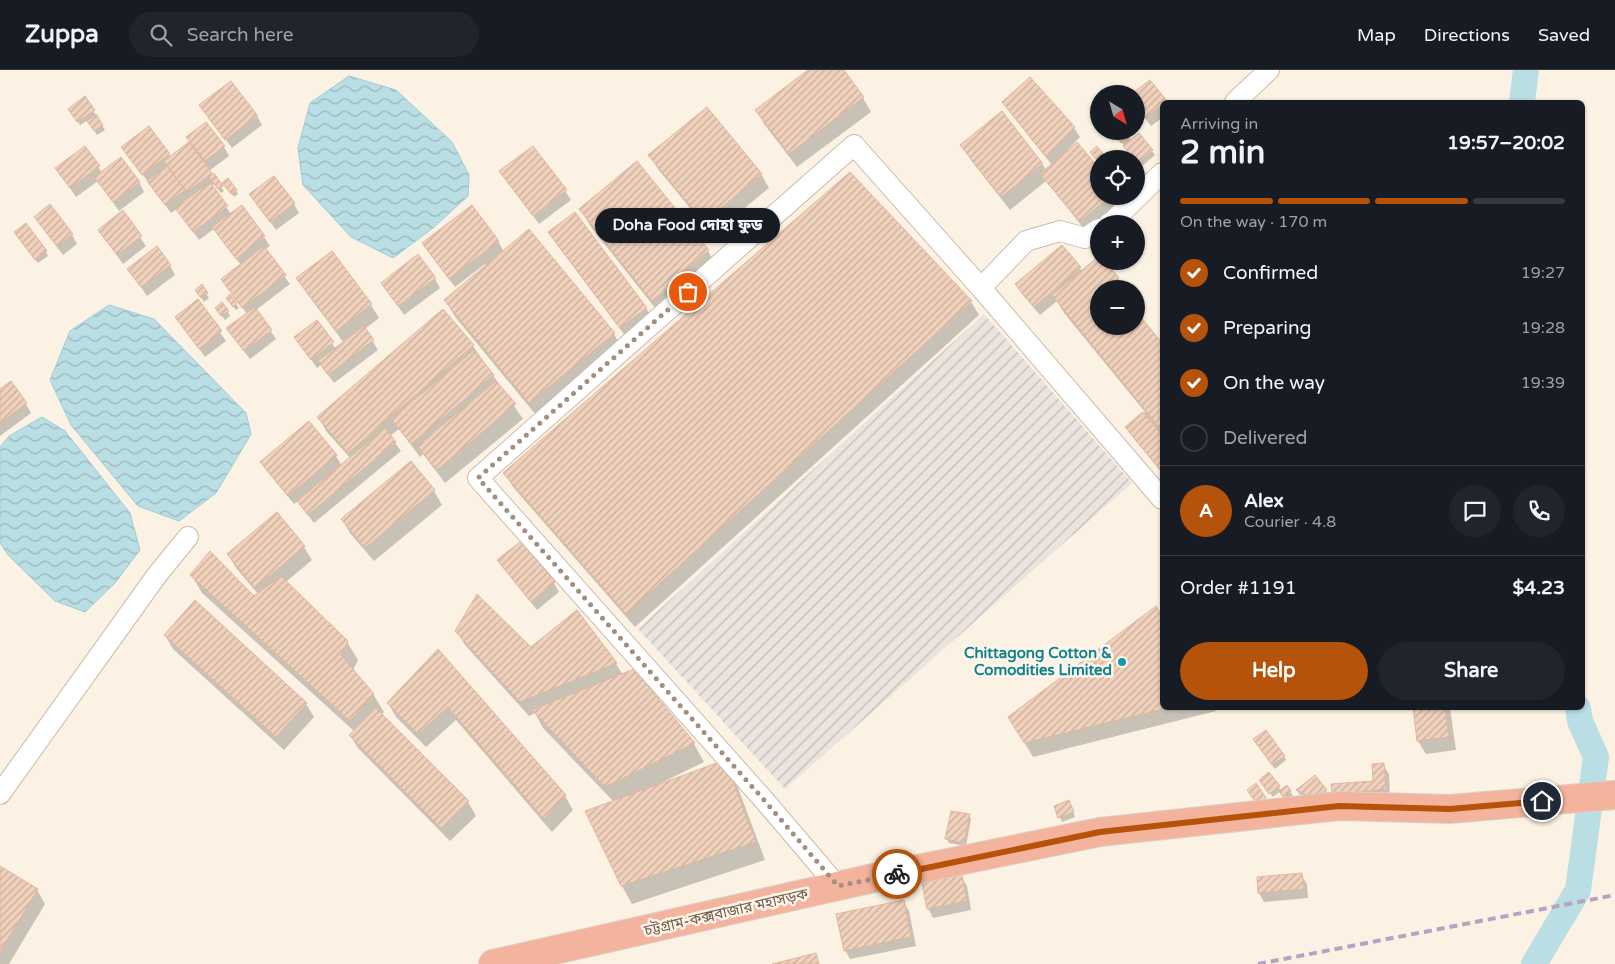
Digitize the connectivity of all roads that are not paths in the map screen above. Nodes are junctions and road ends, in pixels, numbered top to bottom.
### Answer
1 (1269, 70) edge
2 (1237, 100) edge
3 (1160, 175) edge
4 (1119, 215) edge
5 (1090, 235) edge
6 (981, 288) junction
7 (1160, 497) edge
8 (188, 537) dead end
9 (0, 794) edge
10 (1615, 795) edge
11 (838, 886) junction
12 (493, 964) edge

1 - 2 street
3 - 4 street
5 - 6 street
6 - 7 street
6 - 11 street
8 - 9 street
10 - 11 highway, চট্টগ্রাম-কক্সবাজার মহাসড়ক
11 - 12 highway, চট্টগ্রাম-কক্সবাজার মহাসড়ক

